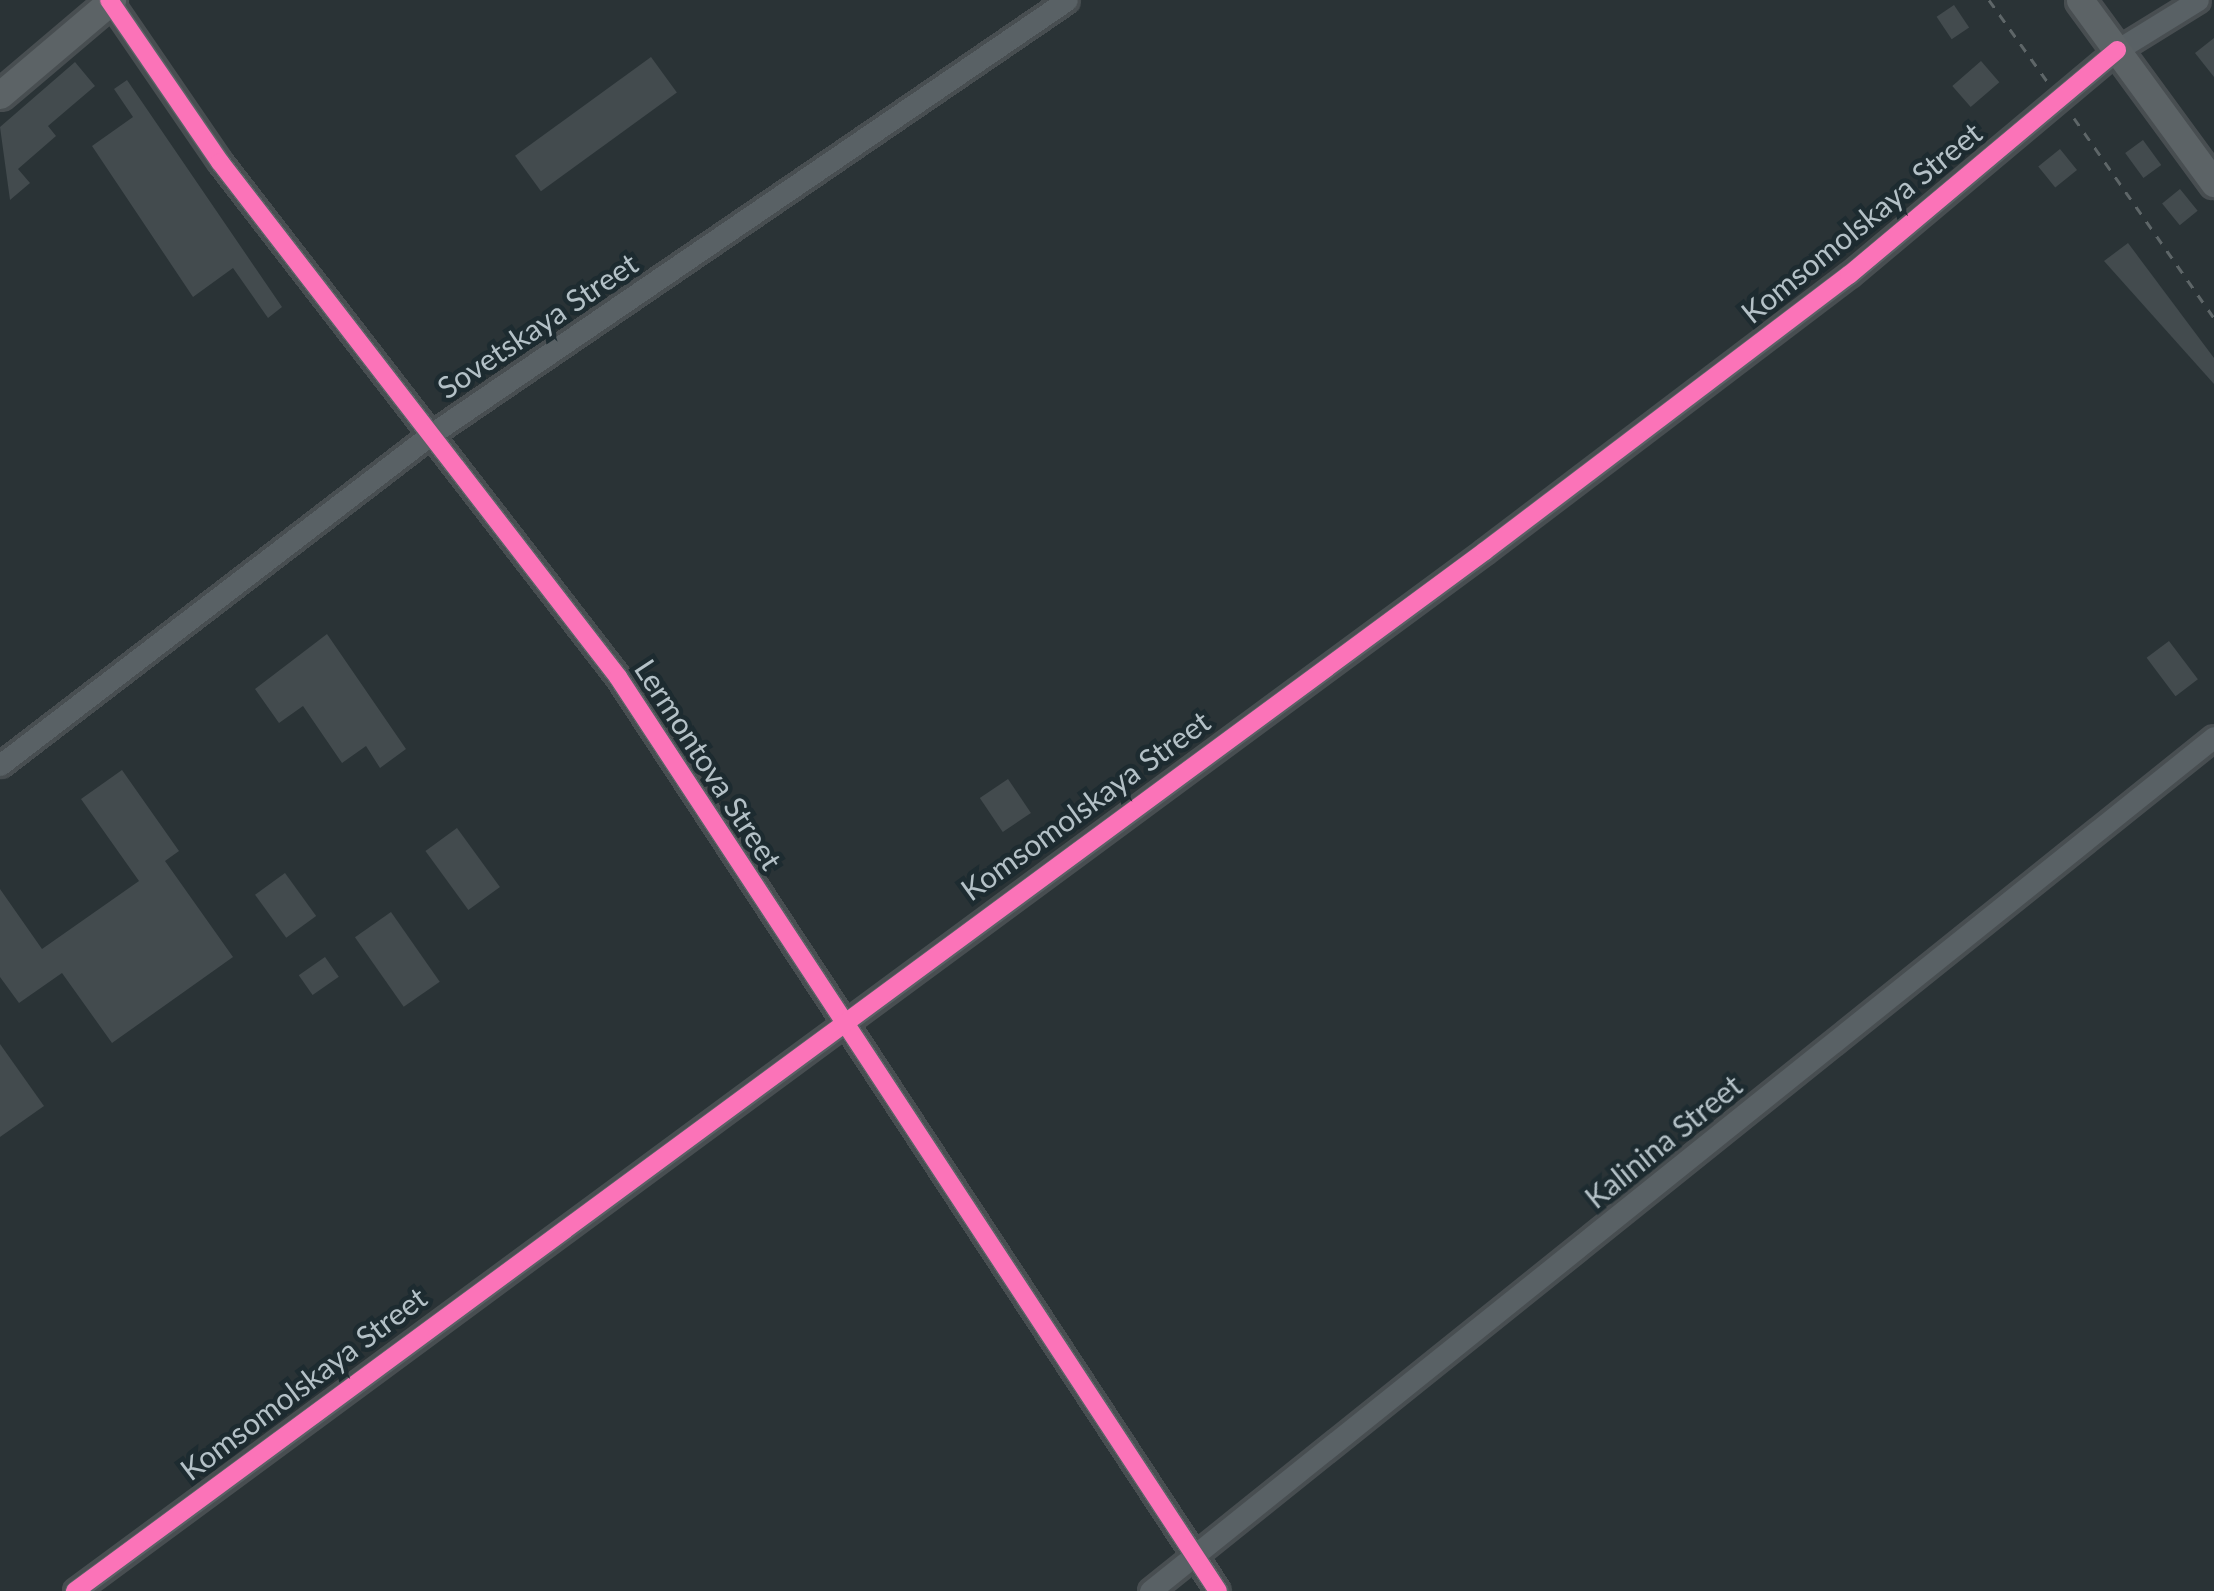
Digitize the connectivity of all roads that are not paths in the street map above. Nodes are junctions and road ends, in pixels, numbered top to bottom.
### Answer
1 (110, 0) edge
2 (1067, 0) edge
3 (2080, 0) edge
4 (2198, 0) edge
5 (2116, 50) junction
6 (0, 94) edge
7 (2214, 183) edge
8 (430, 435) junction
9 (2214, 737) edge
10 (0, 765) edge
11 (840, 1021) junction
12 (1195, 1554) junction
13 (75, 1591) edge
14 (1150, 1591) edge
15 (1218, 1591) edge

1 - 6 main road
1 - 8 street, Lermontova Street
2 - 8 street, Sovetskaya Street
3 - 5 main road
4 - 5 street, Komsomolskaya Street
5 - 7 main road
5 - 11 street, Komsomolskaya Street
8 - 10 street, Sovetskaya Street
8 - 11 street, Lermontova Street
9 - 12 street, Kalinina Street
11 - 12 street, Lermontova Street
11 - 13 street, Komsomolskaya Street
12 - 14 street, Kalinina Street
12 - 15 street, Lermontova Street

